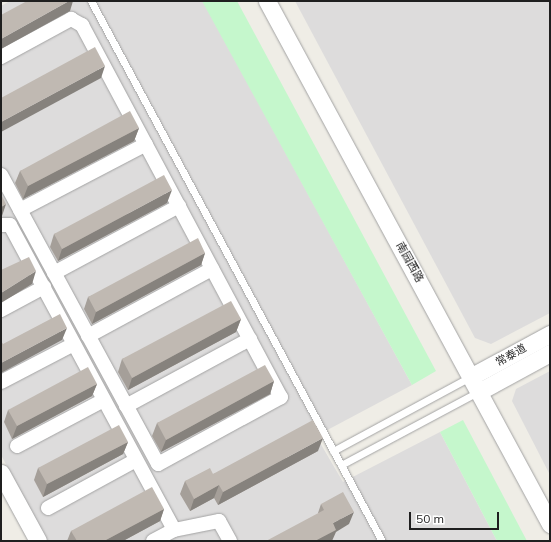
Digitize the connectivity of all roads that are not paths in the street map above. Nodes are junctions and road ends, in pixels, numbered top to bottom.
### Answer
1 (91, 1) edge
2 (267, 1) edge
3 (1, 57) edge
4 (146, 144) junction
5 (1, 175) edge
6 (179, 206) junction
7 (20, 210) junction
8 (1, 225) edge
9 (212, 269) junction
10 (54, 273) junction
11 (44, 287) junction
12 (1, 310) edge
13 (550, 334) edge
14 (88, 336) junction
15 (250, 339) junction
16 (74, 344) junction
17 (550, 353) edge
18 (1, 382) edge
19 (476, 384) junction
20 (104, 400) junction
21 (126, 406) junction
22 (17, 446) dead end
23 (333, 451) junction
24 (136, 460) junction
25 (341, 465) junction
26 (1, 473) edge
27 (48, 508) dead end
28 (550, 524) edge
29 (174, 530) junction
30 (38, 541) edge
31 (153, 541) edge
32 (230, 541) edge
33 (382, 541) edge

1 - 23 lane
2 - 19 street, 南园西路
3 - 4 street
4 - 6 street
4 - 7 street
5 - 7 street
6 - 9 street
6 - 10 street
7 - 10 street
8 - 11 street
9 - 14 street
9 - 15 street
10 - 14 street
11 - 12 street
11 - 16 street
13 - 19 street, 常泰道
14 - 21 street
15 - 21 street
15 - 21 street
16 - 18 street
16 - 20 street
17 - 19 street, 常泰道
19 - 23 lane
19 - 25 lane
19 - 28 street, 南园西路
20 - 22 street
20 - 24 street
23 - 25 lane
24 - 27 street
24 - 29 street
25 - 33 lane
26 - 30 street
29 - 31 street
29 - 32 street

